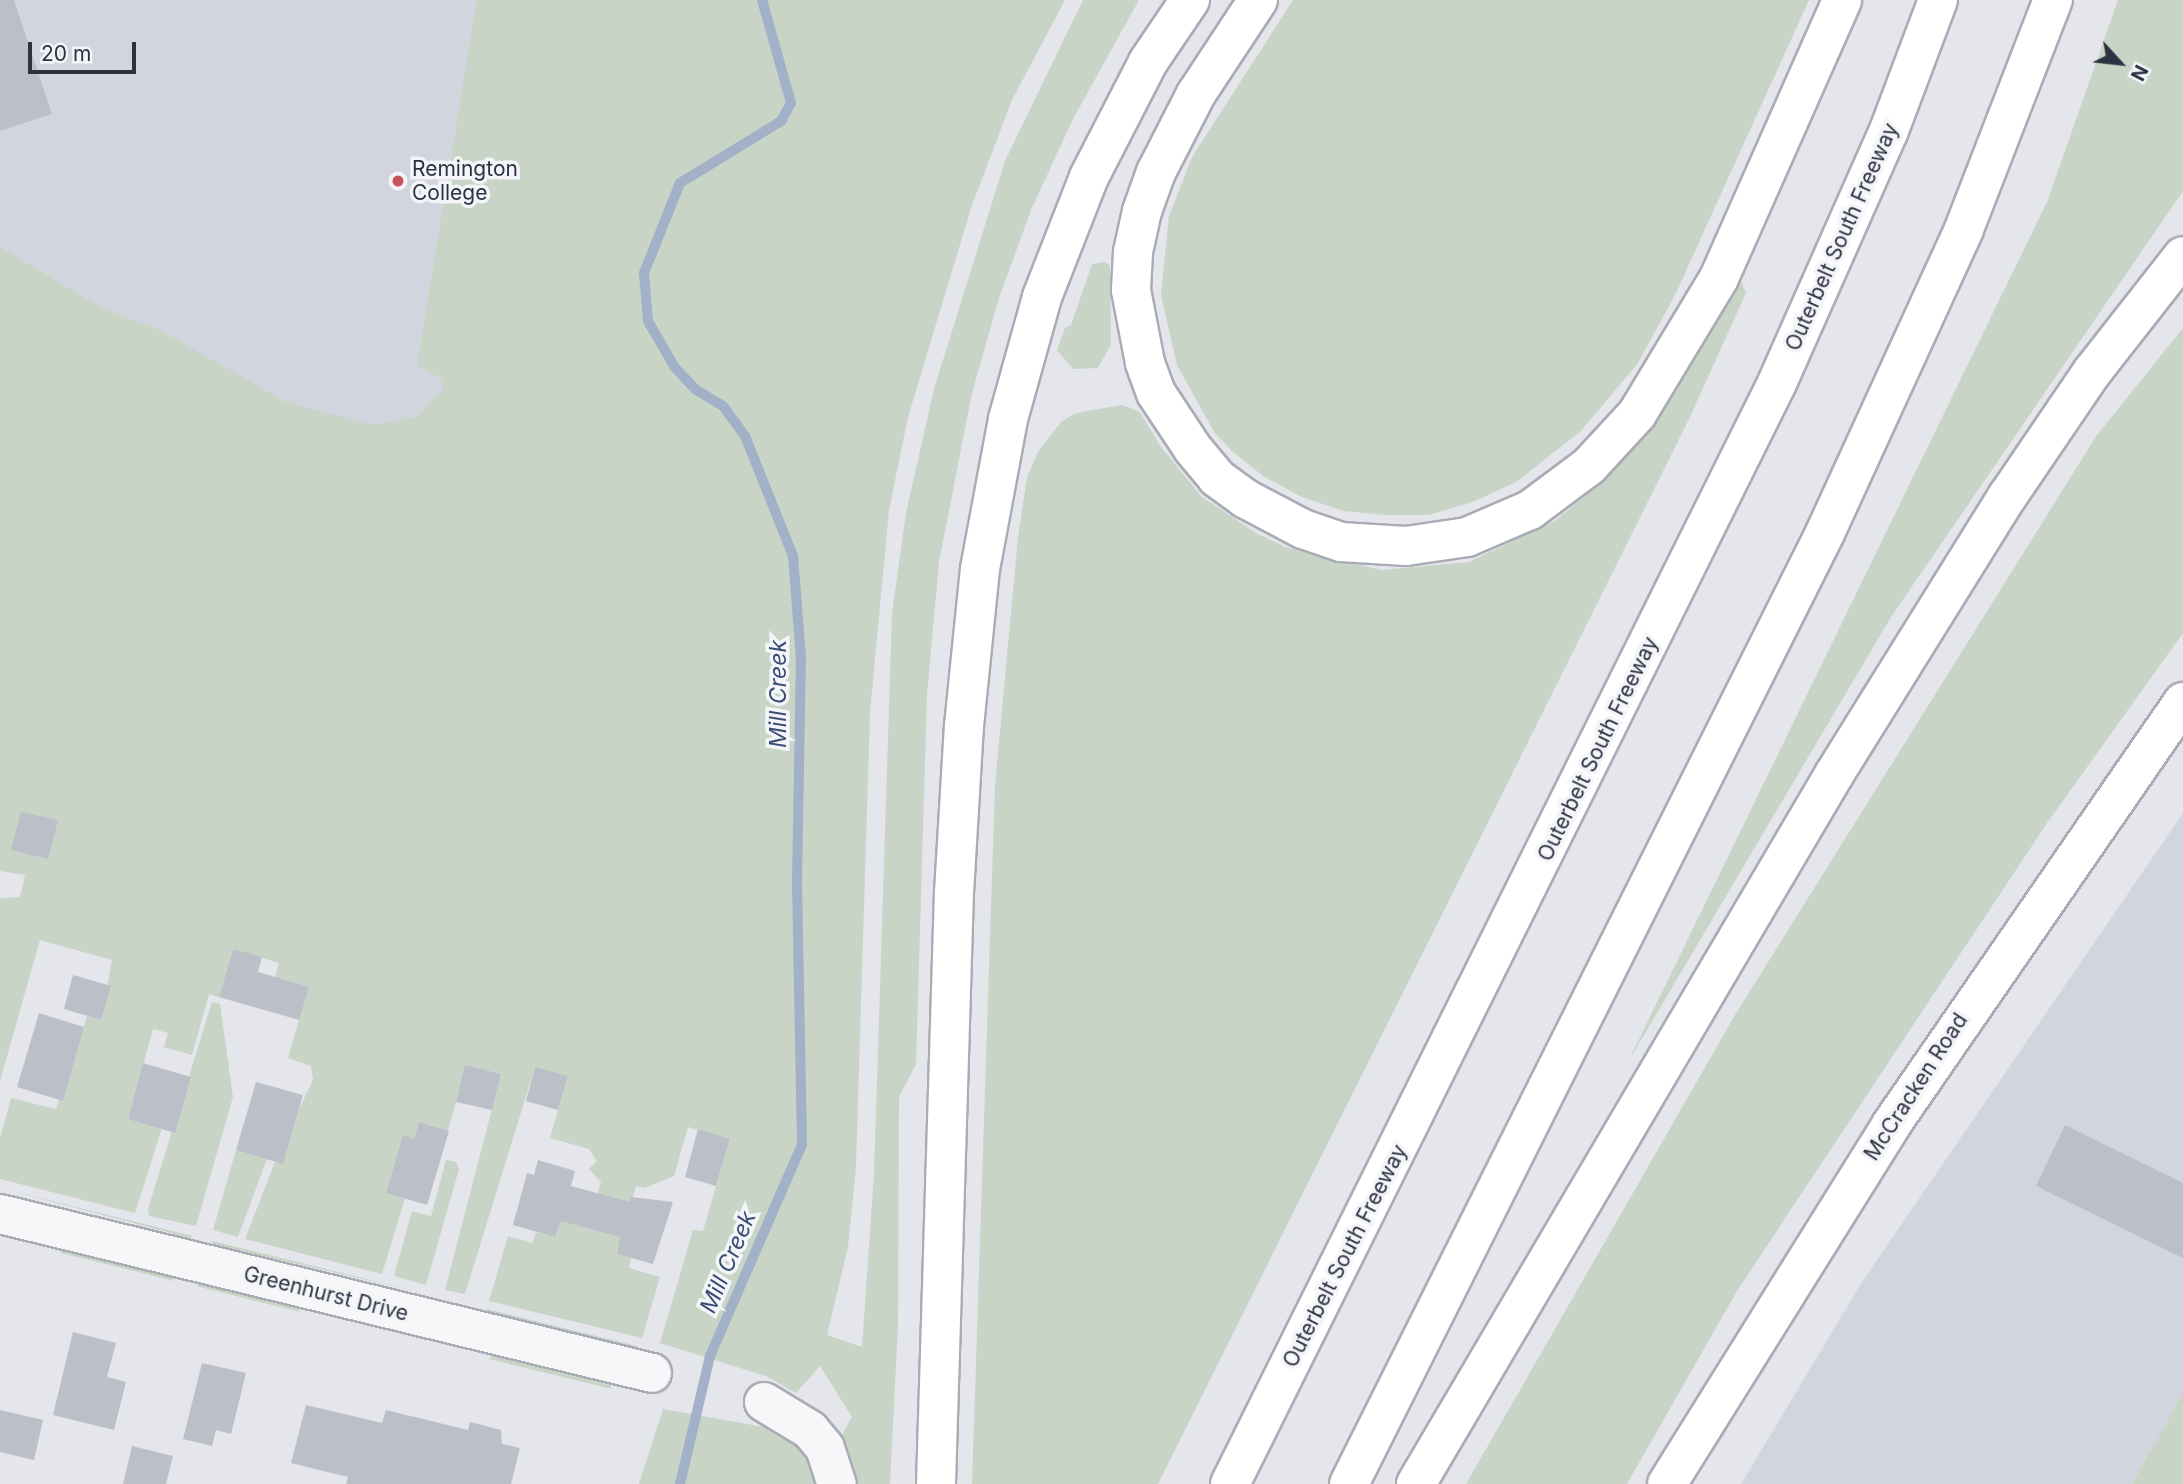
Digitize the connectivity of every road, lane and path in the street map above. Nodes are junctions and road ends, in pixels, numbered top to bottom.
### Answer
1 (1190, 0) edge
2 (1258, 0) edge
3 (1842, 0) edge
4 (1938, 0) edge
5 (2053, 0) edge
6 (2183, 257) edge
7 (2183, 702) edge
8 (0, 1214) edge
9 (652, 1373) dead end
10 (764, 1402) dead end
11 (837, 1484) edge
12 (936, 1484) edge
13 (1230, 1484) edge
14 (1349, 1484) edge
15 (1416, 1484) edge
16 (1667, 1484) edge

1 - 12 main road
2 - 3 main road
4 - 13 main road, Outerbelt South Freeway
5 - 14 main road
6 - 15 main road
7 - 16 main road, McCracken Road
8 - 9 street, Greenhurst Drive
10 - 11 street

